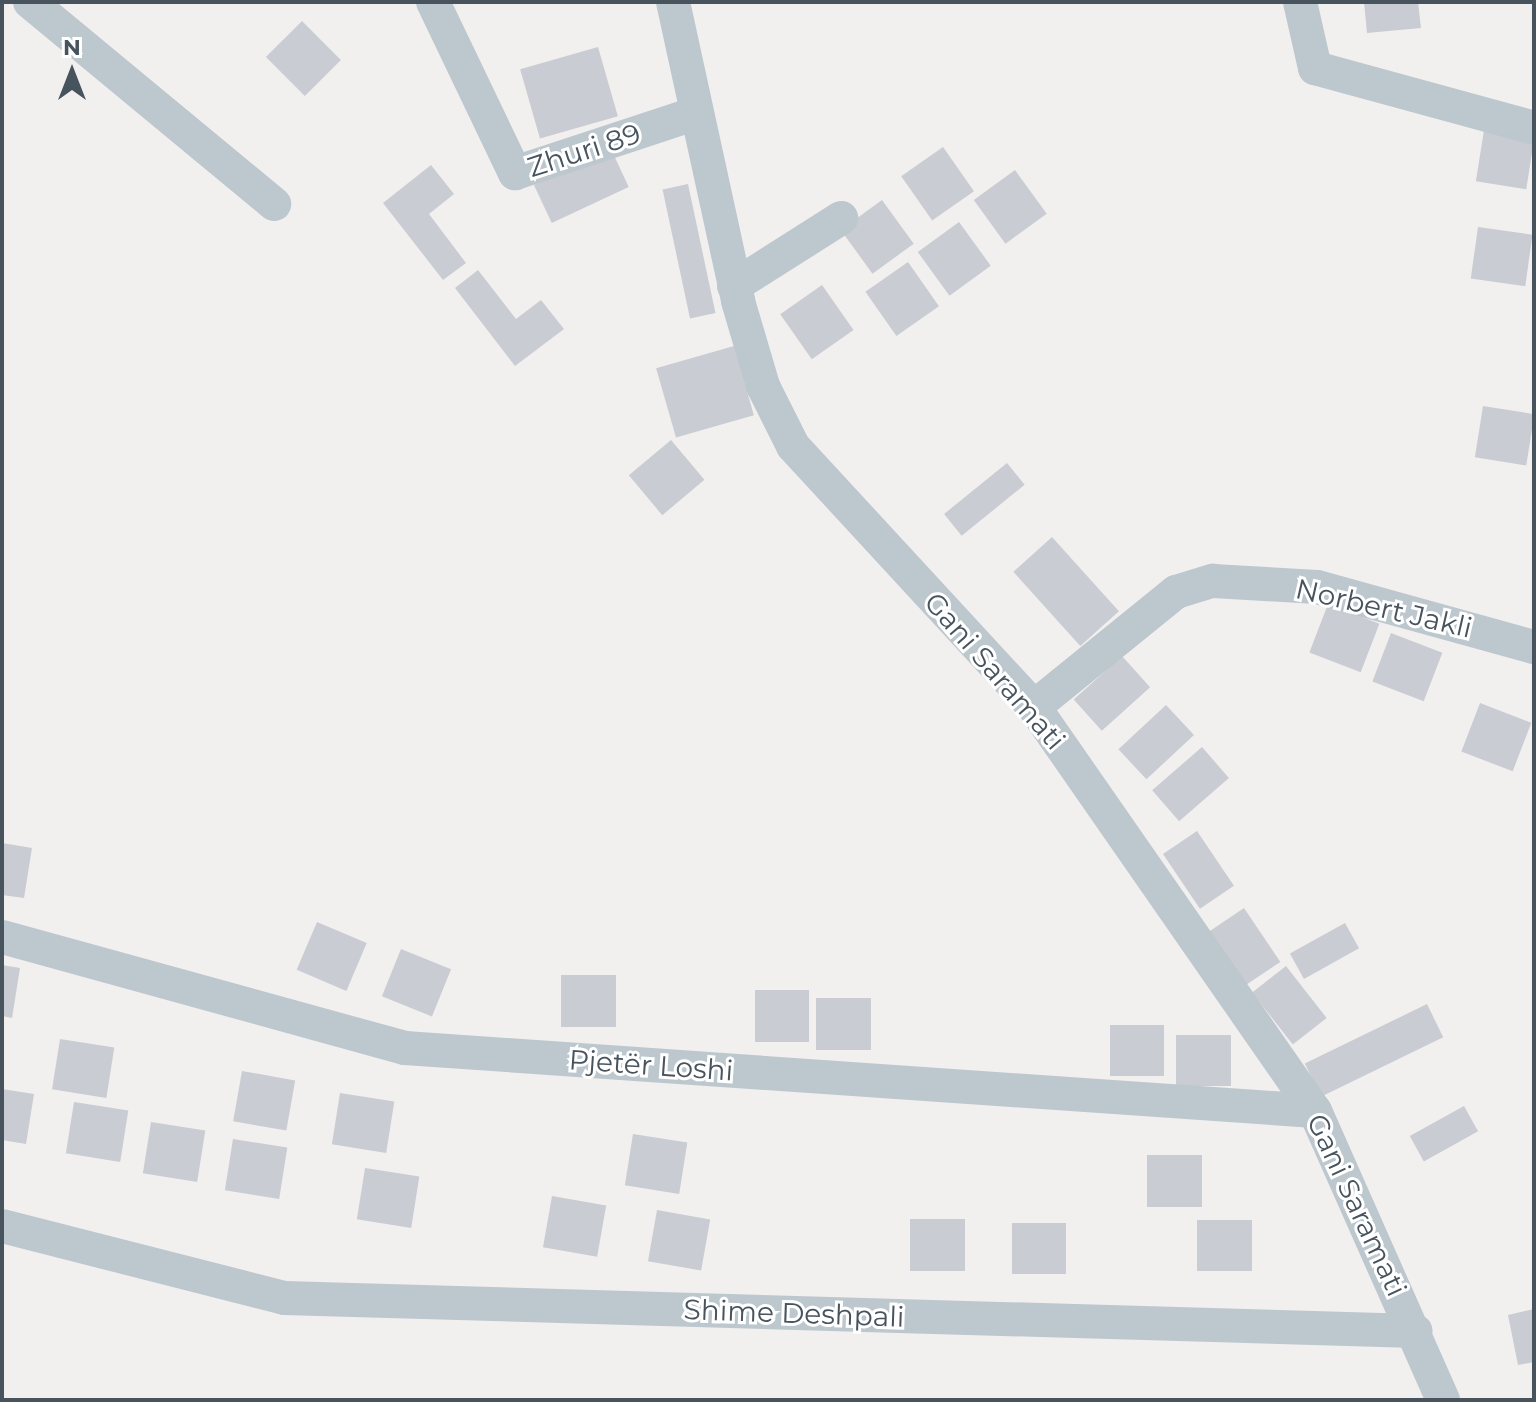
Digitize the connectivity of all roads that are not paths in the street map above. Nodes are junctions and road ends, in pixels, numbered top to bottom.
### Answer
1 (30, 2) edge
2 (433, 2) edge
3 (675, 2) edge
4 (1300, 2) edge
5 (696, 113) junction
6 (1534, 128) edge
7 (274, 204) dead end
8 (841, 218) dead end
9 (734, 286) junction
10 (1534, 647) edge
11 (1034, 707) junction
12 (2, 937) edge
13 (1315, 1111) junction
14 (2, 1226) edge
15 (1416, 1331) junction
16 (1443, 1400) edge

1 - 7 street
2 - 5 street, Zhuri 89
3 - 5 street, Gani Saramati
4 - 6 street
5 - 9 street, Gani Saramati
8 - 9 street
9 - 11 street, Gani Saramati
10 - 11 street, Norbert Jakli
11 - 13 street, Gani Saramati
12 - 13 street, Pjetër Loshi
13 - 15 street, Gani Saramati
14 - 15 street, Shime Deshpali
15 - 16 street, Gani Saramati

